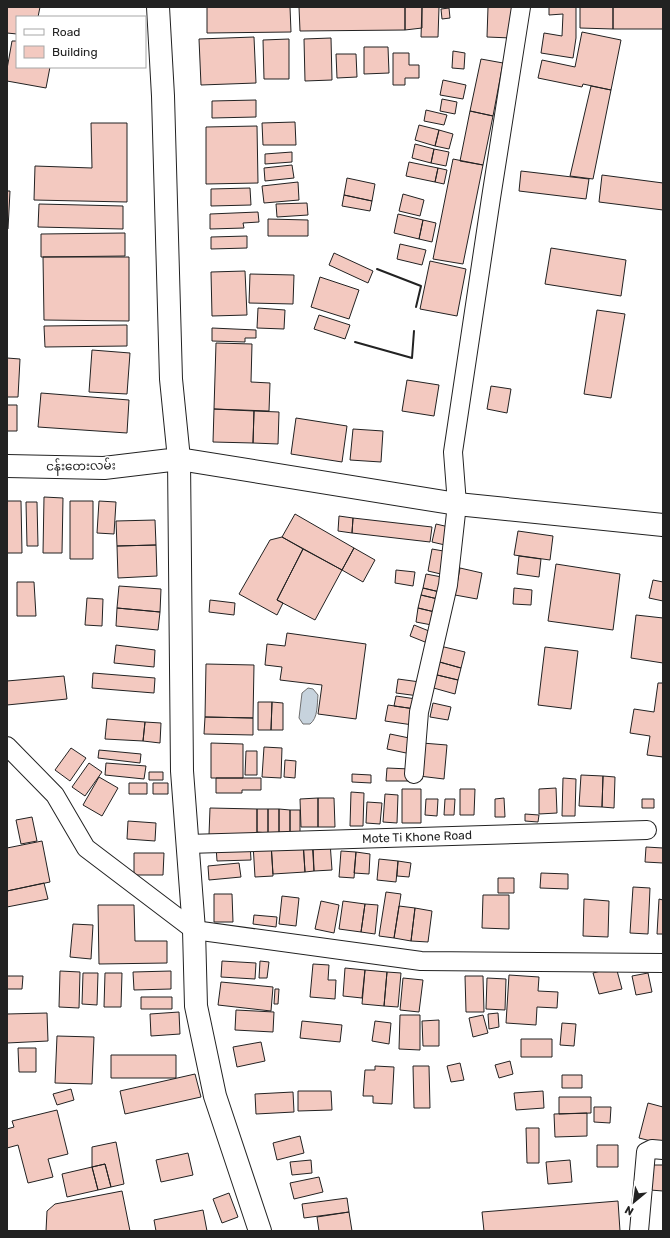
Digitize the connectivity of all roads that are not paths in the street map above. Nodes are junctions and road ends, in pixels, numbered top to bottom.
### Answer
1 (158, 7) edge
2 (522, 7) edge
3 (180, 459) junction
4 (7, 466) edge
5 (457, 504) junction
6 (663, 525) edge
7 (7, 746) edge
8 (414, 774) dead end
9 (647, 830) dead end
10 (187, 844) junction
11 (194, 930) junction
12 (663, 963) edge
13 (663, 1150) edge
14 (260, 1231) edge
15 (639, 1231) edge

1 - 3 main road
2 - 5 street
3 - 4 main road, ငန်းတေးလမ်း
3 - 5 main road, ငန်းတေးလမ်း
3 - 10 main road
5 - 6 main road, ငန်းတေးလမ်း
5 - 8 street
7 - 11 street
9 - 10 street, Mote Ti Khone Road
10 - 11 main road
11 - 12 street
11 - 14 main road
13 - 15 street

